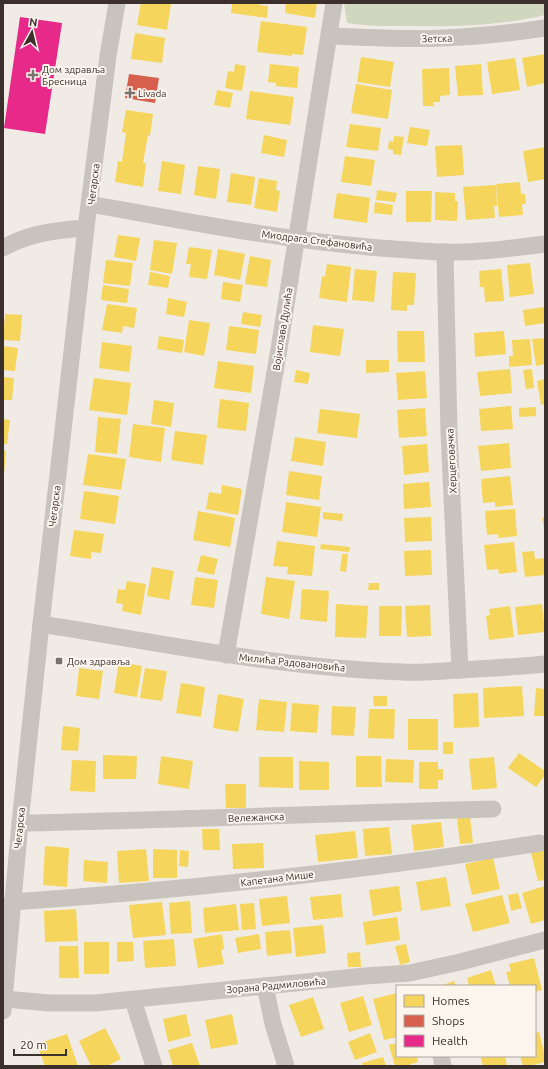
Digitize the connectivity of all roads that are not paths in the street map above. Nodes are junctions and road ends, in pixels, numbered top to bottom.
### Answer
1 (117, 3) edge
2 (334, 3) edge
3 (545, 28) edge
4 (329, 36) junction
5 (90, 204) junction
6 (86, 228) junction
7 (297, 239) junction
8 (545, 244) edge
9 (3, 248) edge
10 (445, 252) junction
11 (41, 624) junction
12 (226, 655) junction
13 (545, 664) edge
14 (460, 670) junction
15 (493, 810) dead end
16 (20, 823) junction
17 (540, 843) dead end
18 (12, 902) junction
19 (545, 940) edge
20 (413, 980) edge
21 (265, 986) junction
22 (133, 1000) junction
23 (4, 1005) edge
24 (154, 1066) edge
25 (286, 1066) edge

1 - 5 street, Чегарска
2 - 4 street, Војислава Дулића
3 - 4 street, Зетска
4 - 7 street, Војислава Дулића
5 - 6 street, Чегарска
5 - 7 street, Миодрага Стефановића
6 - 9 street
6 - 11 street, Чегарска
7 - 10 street, Миодрага Стефановића
7 - 12 street, Војислава Дулића
8 - 10 street, Миодрага Стефановића
10 - 14 street, Херцеговачка
11 - 12 street, Милића Радовановића
11 - 16 street, Чегарска
12 - 14 street, Милића Радовановића
13 - 14 street, Милића Радовановића
15 - 16 street, Вележанска
16 - 18 street, Чегарска
17 - 18 street, Капетана Мише
18 - 23 street, Чегарска
19 - 20 street, Зорана Радмиловића
20 - 21 street, Зорана Радмиловића
21 - 22 street, Зорана Радмиловића
21 - 25 street
22 - 23 street, Зорана Радмиловића
22 - 24 street

